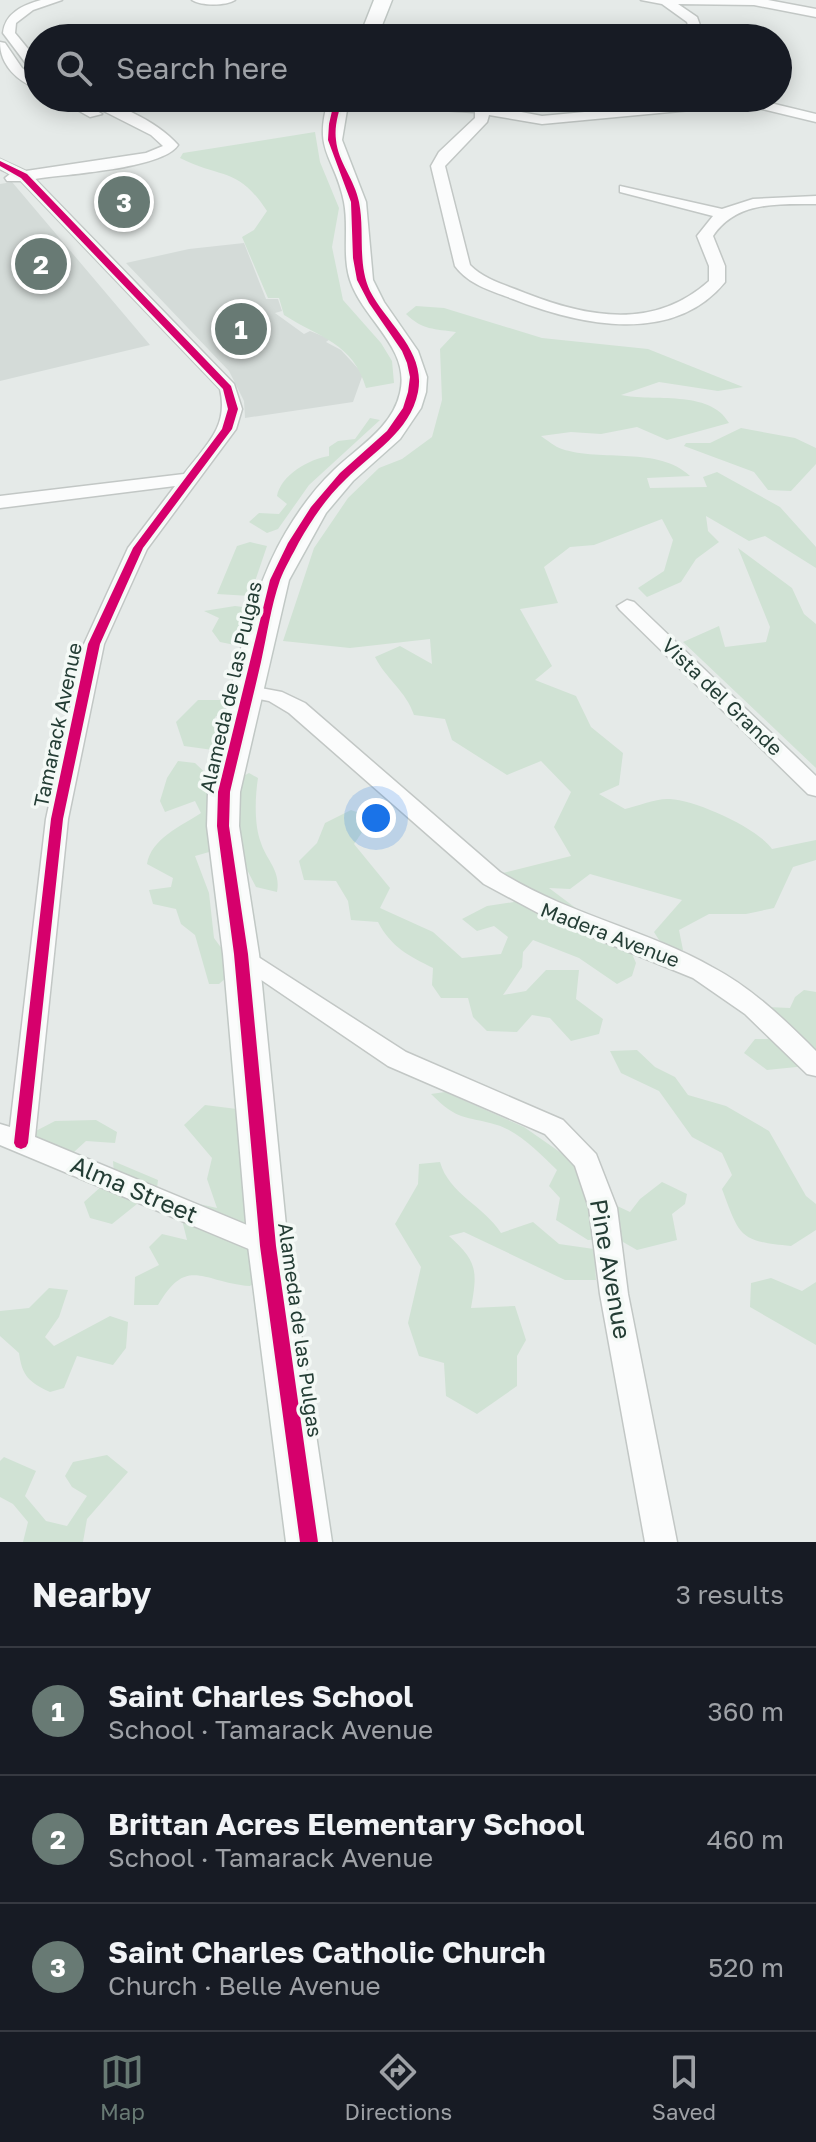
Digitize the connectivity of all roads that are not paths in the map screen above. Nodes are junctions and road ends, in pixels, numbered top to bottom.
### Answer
1 (29, 0) edge
2 (56, 0) edge
3 (198, 0) edge
4 (229, 0) edge
5 (383, 0) edge
6 (647, 0) edge
7 (666, 1) edge
8 (816, 13) edge
9 (0, 14) edge
10 (374, 24) edge
11 (694, 24) edge
12 (0, 46) edge
13 (24, 50) edge
14 (24, 76) edge
15 (90, 112) edge
16 (114, 112) edge
17 (337, 112) edge
18 (482, 112) edge
19 (512, 112) edge
20 (627, 112) edge
21 (791, 112) edge
22 (816, 118) edge
23 (160, 154) junction
24 (0, 163) edge
25 (24, 176) junction
26 (0, 180) edge
27 (625, 189) dead end
28 (816, 200) edge
29 (722, 214) junction
30 (187, 479) junction
31 (0, 502) edge
32 (627, 606) dead end
33 (250, 692) junction
34 (816, 789) edge
35 (241, 954) junction
36 (816, 1067) edge
37 (11, 1138) edge
38 (268, 1246) junction
39 (309, 1542) edge
40 (661, 1542) edge

1 - 9 street
2 - 13 street
3 - 4 street
5 - 10 main road
6 - 7 street
7 - 8 street
7 - 11 street
12 - 14 street
15 - 23 street
16 - 23 street
17 - 33 main road, Alameda de las Pulgas
18 - 29 street
19 - 20 street
21 - 22 street
23 - 25 street
24 - 25 street, Tamarack Avenue
25 - 26 street
25 - 30 street, Tamarack Avenue
27 - 29 street
28 - 29 street
30 - 31 street
30 - 37 street, Tamarack Avenue
32 - 34 street, Vista del Grande
33 - 35 main road, Alameda de las Pulgas
33 - 36 street, Madera Avenue
35 - 38 main road, Alameda de las Pulgas
35 - 40 street, Pine Avenue
37 - 38 street, Alma Street
38 - 39 main road, Alameda de las Pulgas

